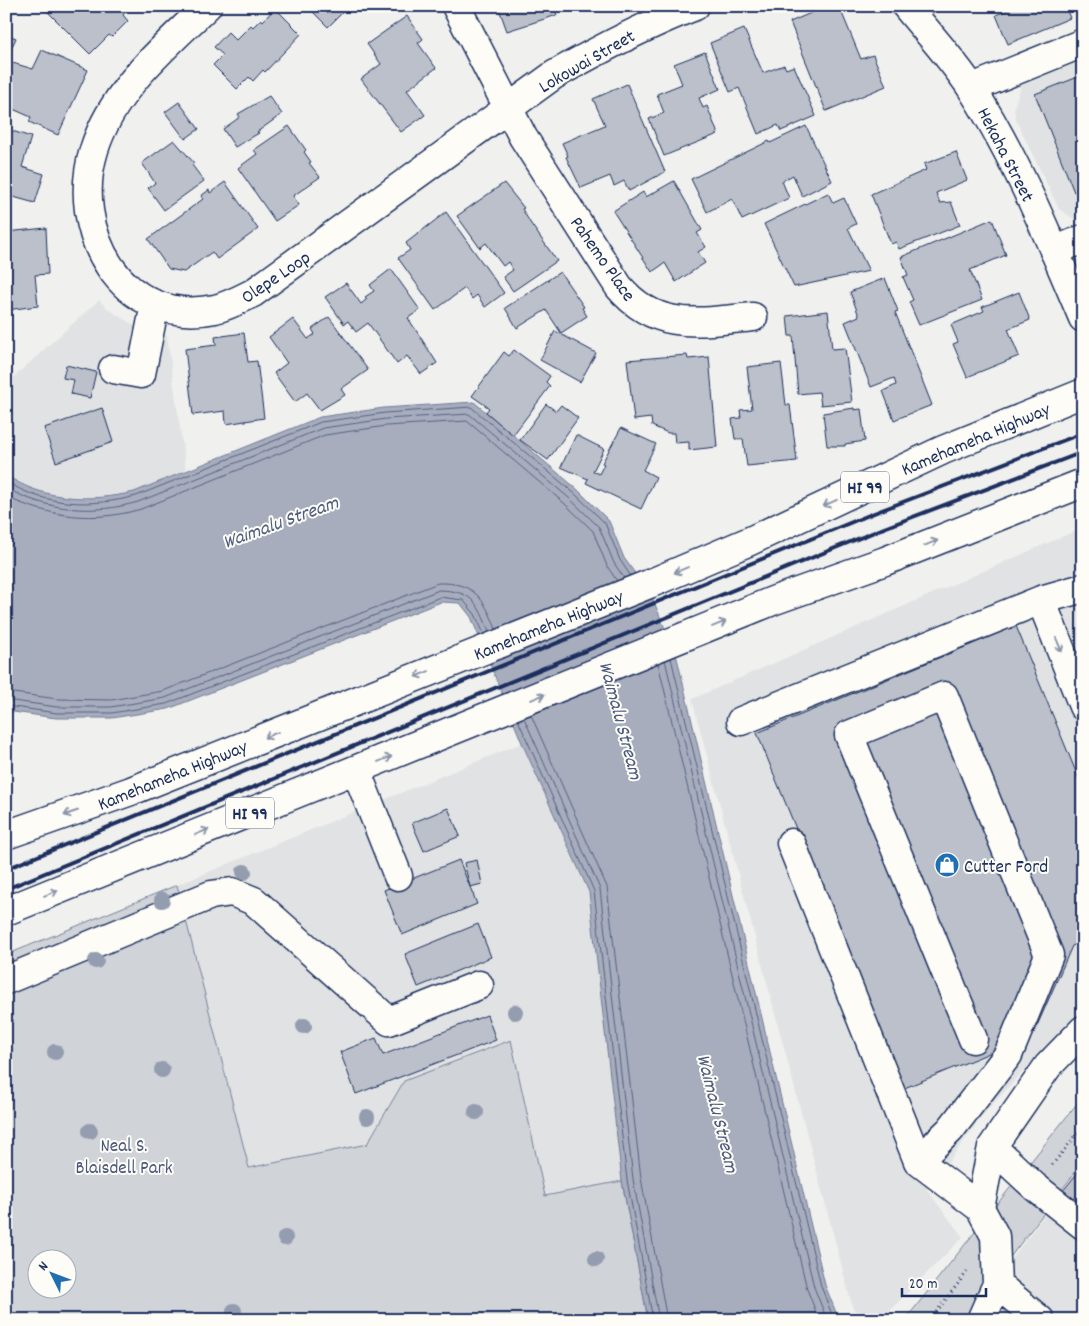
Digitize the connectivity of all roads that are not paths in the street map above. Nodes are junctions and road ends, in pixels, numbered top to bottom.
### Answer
1 (207, 6) edge
2 (456, 6) edge
3 (695, 6) edge
4 (906, 6) edge
5 (1083, 42) edge
6 (972, 88) junction
7 (508, 108) junction
8 (1083, 239) edge
9 (1054, 251) junction
10 (156, 304) junction
11 (753, 317) dead end
12 (1083, 318) edge
13 (112, 369) dead end
14 (1083, 393) edge
15 (1083, 483) edge
16 (1083, 588) edge
17 (1041, 600) junction
18 (1083, 706) edge
19 (741, 721) dead end
20 (356, 770) junction
21 (6, 835) edge
22 (791, 843) dead end
23 (398, 876) dead end
24 (6, 912) edge
25 (6, 980) edge
26 (479, 985) dead end
27 (1083, 1030) edge
28 (973, 1039) dead end
29 (992, 1147) junction
30 (918, 1161) junction
31 (980, 1208) junction
32 (1083, 1225) edge
33 (997, 1284) junction
34 (980, 1320) edge
35 (1040, 1320) edge

1 - 10 main road, Olepe Loop
2 - 7 main road, Pahemo Place
3 - 7 main road, Lokowai Street
4 - 6 main road, Hekaha Street
5 - 6 main road
6 - 9 main road, Hekaha Street
7 - 10 main road, Olepe Loop
7 - 11 main road, Pahemo Place
8 - 9 main road
9 - 12 main road, Hekaha Street
10 - 13 main road
14 -> 21 main road, Kamehameha Highway / HI 99
20 -> 15 main road, HI 99
16 - 17 main road
17 -> 18 main road
17 - 19 main road
20 - 23 main road
24 -> 20 main road, HI 99
22 - 30 main road
25 - 26 main road
27 - 29 main road
28 - 30 main road
29 - 31 main road
29 - 32 main road
30 - 31 main road
31 - 33 main road
33 - 34 main road
33 - 35 main road

